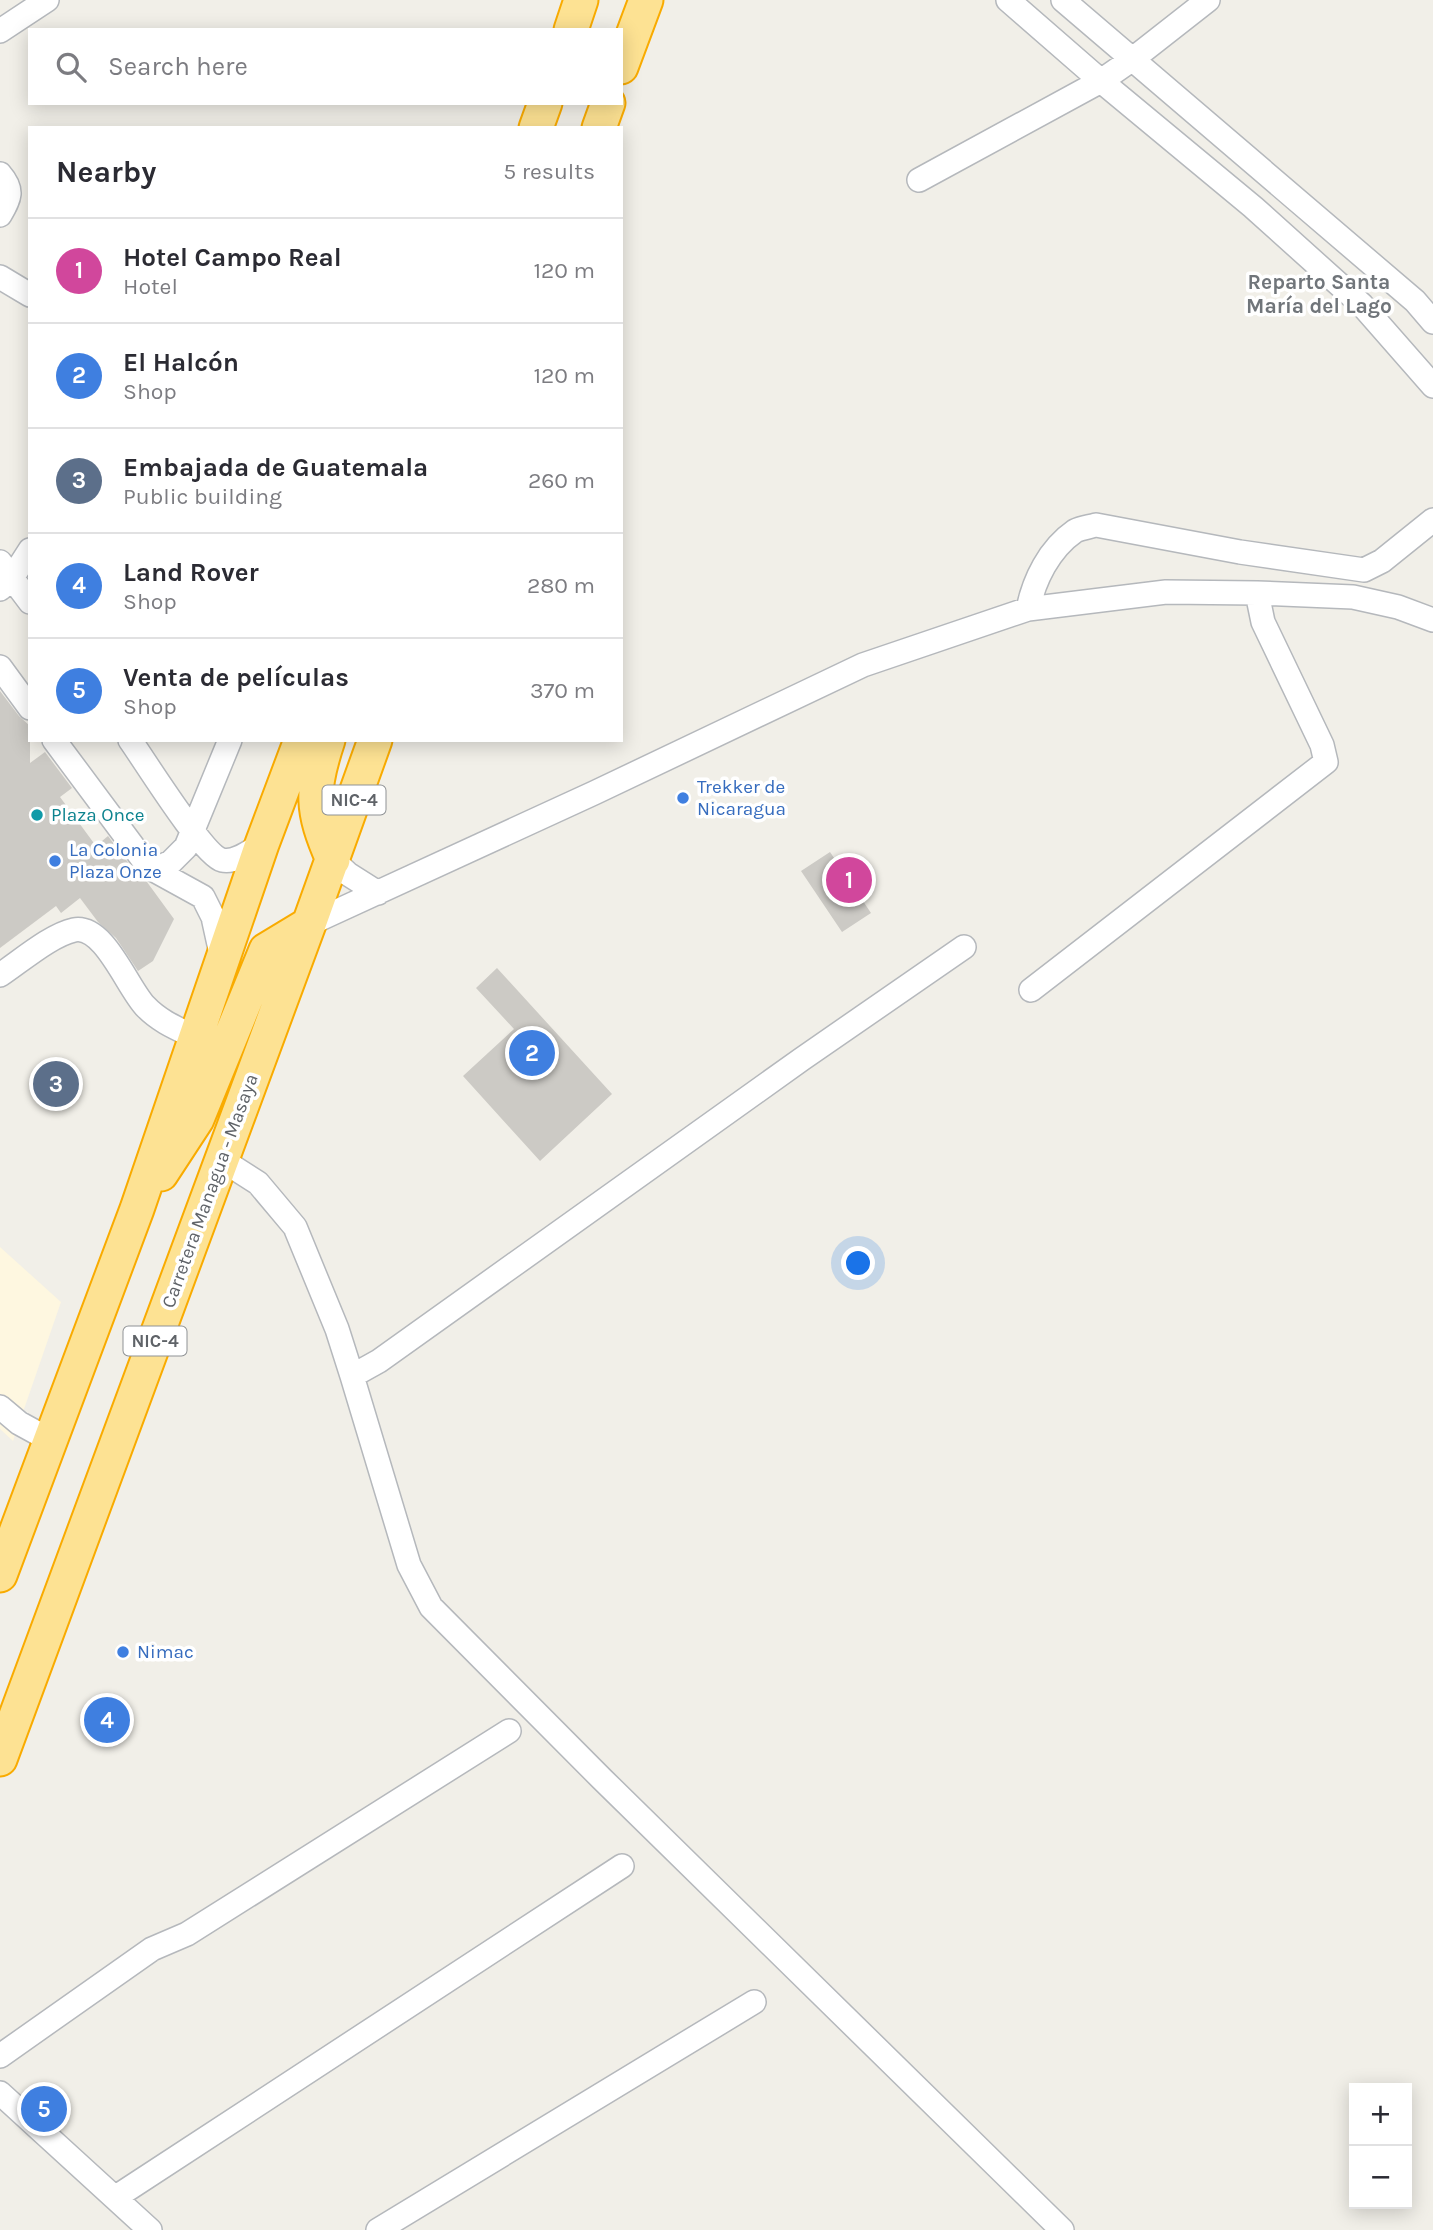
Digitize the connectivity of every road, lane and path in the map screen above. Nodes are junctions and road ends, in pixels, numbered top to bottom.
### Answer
1 (47, 0) edge
2 (581, 0) edge
3 (646, 0) edge
4 (1008, 0) edge
5 (1063, 0) edge
6 (1208, 0) edge
7 (572, 28) edge
8 (0, 31) edge
9 (1133, 58) junction
10 (623, 62) edge
11 (1101, 81) junction
12 (544, 105) edge
13 (607, 105) edge
14 (537, 126) edge
15 (600, 126) edge
16 (0, 174) edge
17 (919, 180) dead end
18 (0, 215) edge
19 (0, 276) edge
20 (28, 294) edge
21 (1433, 322) edge
22 (1433, 386) edge
23 (1433, 520) edge
24 (28, 552) edge
25 (4, 576) edge
26 (1257, 593) junction
27 (28, 600) edge
28 (1028, 609) junction
29 (1430, 617) edge
30 (0, 667) edge
31 (28, 705) edge
32 (55, 742) edge
33 (131, 742) edge
34 (156, 742) edge
35 (229, 742) edge
36 (300, 742) edge
37 (327, 742) edge
38 (374, 742) edge
39 (147, 763) junction
40 (192, 830) junction
41 (262, 845) junction
42 (333, 860) junction
43 (155, 870) junction
44 (378, 893) junction
45 (309, 924) junction
46 (964, 947) dead end
47 (222, 958) junction
48 (0, 975) edge
49 (1031, 990) dead end
50 (195, 1037) junction
51 (222, 1160) junction
52 (137, 1209) junction
53 (352, 1376) junction
54 (0, 1407) edge
55 (50, 1440) junction
56 (0, 1575) edge
57 (509, 1731) dead end
58 (0, 1759) edge
59 (622, 1866) dead end
60 (754, 2003) dead end
61 (0, 2056) edge
62 (0, 2093) edge
63 (116, 2197) junction
64 (150, 2230) edge
65 (378, 2230) edge
66 (1062, 2230) edge

1 - 8 street
2 - 7 highway
3 - 10 highway
4 - 11 street
5 - 9 street
6 - 9 street
9 - 11 street
9 - 21 street
11 - 17 street
11 - 22 street
12 - 14 highway
13 - 15 highway
16 - 18 street
19 - 20 street
23 - 28 street
24 - 25 street
25 - 27 street
26 - 28 street
26 - 29 street
26 - 49 street
28 - 44 street
30 - 31 street
32 - 43 street
33 - 39 street
34 - 39 street
35 - 40 street
36 - 41 highway, NIC-4
37 - 42 highway
38 - 42 highway, Carretera Managua - Masaya / NIC-4
39 - 40 street
40 - 41 street
40 - 43 street
41 - 47 highway, NIC-4
42 - 44 street
42 - 45 highway, Carretera Managua - Masaya / NIC-4
43 - 47 street
44 - 45 street
45 - 51 highway, Carretera Managua - Masaya / NIC-4
45 - 52 highway
46 - 53 street
47 - 50 highway, NIC-4
48 - 50 street
50 - 52 highway, NIC-4
51 - 53 street
51 - 58 highway, Carretera Managua - Masaya / NIC-4
52 - 55 highway, NIC-4
53 - 66 street
54 - 55 street
55 - 56 highway, NIC-4
57 - 61 street
59 - 63 street
60 - 65 street
62 - 63 street
63 - 64 street

